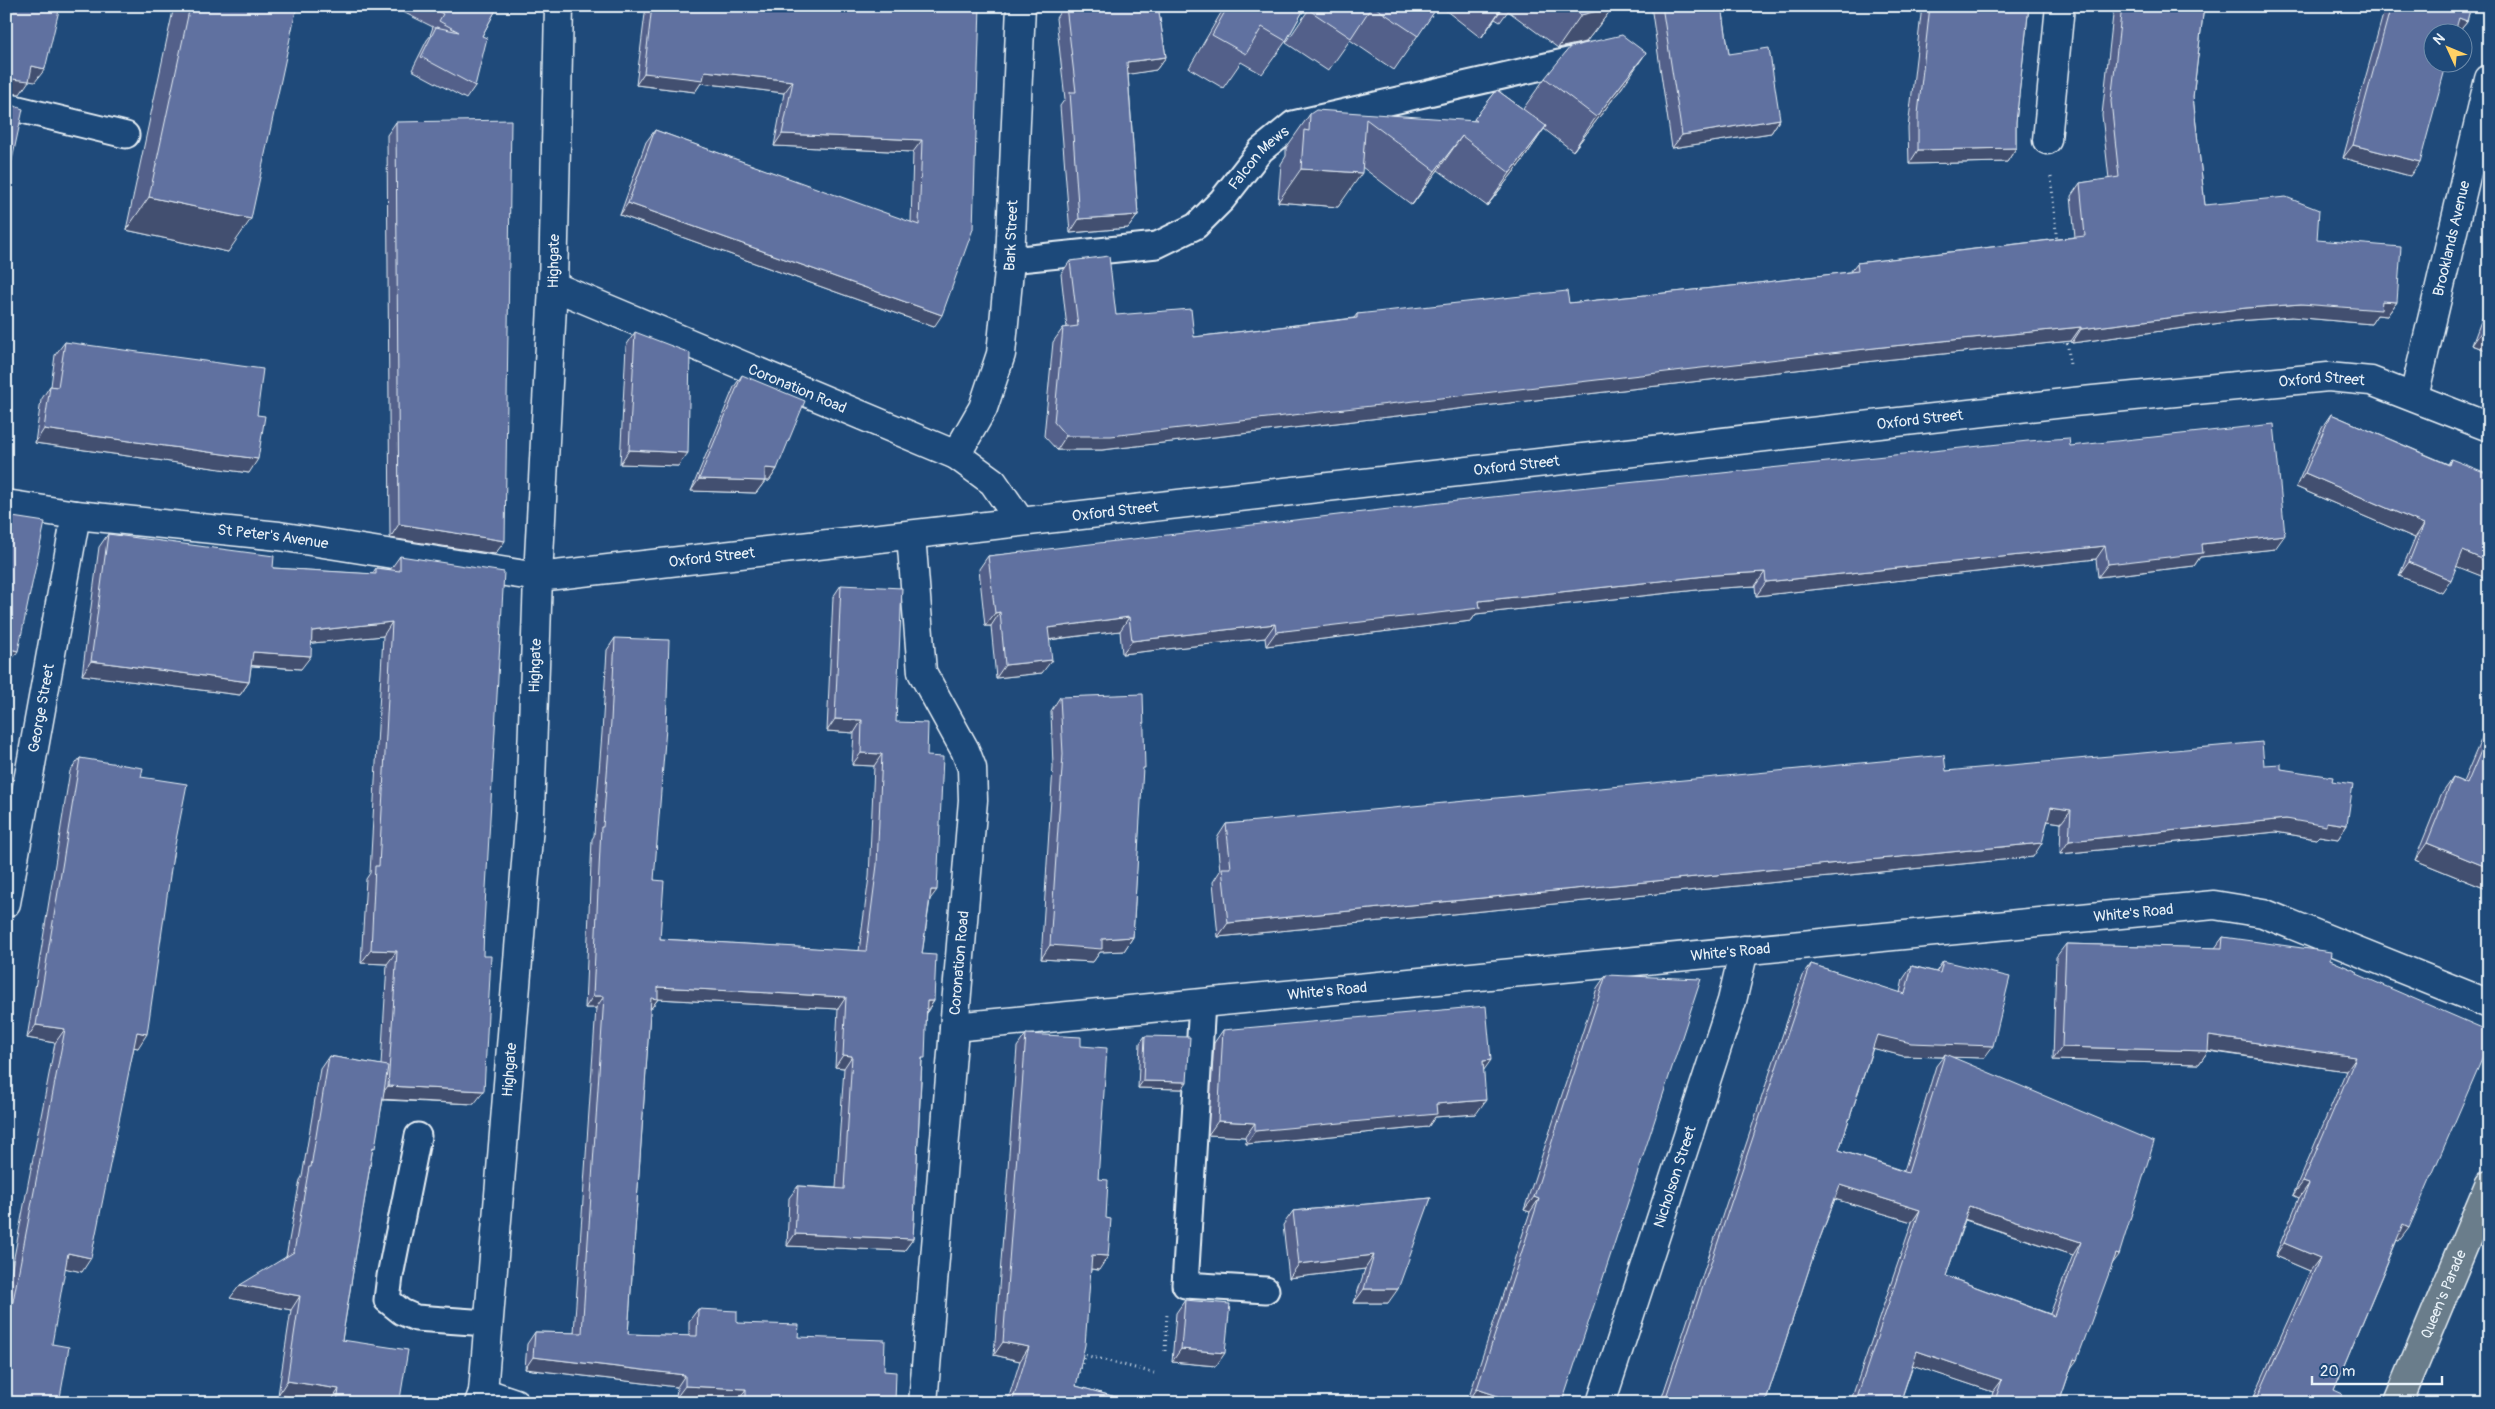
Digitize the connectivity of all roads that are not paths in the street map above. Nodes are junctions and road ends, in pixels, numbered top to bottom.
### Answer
1 (559, 6) edge
2 (1021, 6) edge
3 (2060, 6) edge
4 (1610, 51) edge
5 (2489, 79) edge
6 (6, 106) edge
7 (126, 135) dead end
8 (2047, 140) road end
9 (1010, 260) junction
10 (553, 286) junction
11 (2414, 396) junction
12 (2489, 427) edge
13 (956, 455) junction
14 (6, 504) edge
15 (76, 515) junction
16 (1020, 521) junction
17 (911, 535) junction
18 (538, 577) junction
19 (6, 904) edge
20 (1744, 950) junction
21 (1202, 1003) junction
22 (2489, 1004) edge
23 (954, 1027) junction
24 (418, 1136) dead end
25 (2489, 1186) edge
26 (1266, 1290) dead end
27 (487, 1323) junction
28 (481, 1398) edge
29 (515, 1403) edge
30 (923, 1403) edge
31 (1601, 1403) edge
32 (2398, 1403) edge

1 - 10 street, Highgate
2 - 9 street, Bark Street
3 - 8 street
4 - 9 lane, Falcon Mews
5 - 11 street, Brooklands Avenue
6 - 7 lane
9 - 13 street, Bark Street
10 - 13 street, Coronation Road
10 - 18 street, Highgate
11 - 12 street, Oxford Street
11 - 16 street, Oxford Street
13 - 16 street, Coronation Road
14 - 15 street, St Peter's Avenue
15 - 18 street, St Peter's Avenue
15 - 19 street, George Street
16 - 17 street, Oxford Street
17 - 18 street, Oxford Street
17 - 23 street, Coronation Road
18 - 27 street, Highgate
20 - 21 street, White's Road
20 - 22 street, White's Road
20 - 31 street, Nicholson Street
21 - 23 street, White's Road
21 - 26 lane
23 - 30 street, Coronation Road
24 - 27 lane
25 - 32 main road, Queen's Parade
27 - 28 street, Highgate
28 - 29 street

